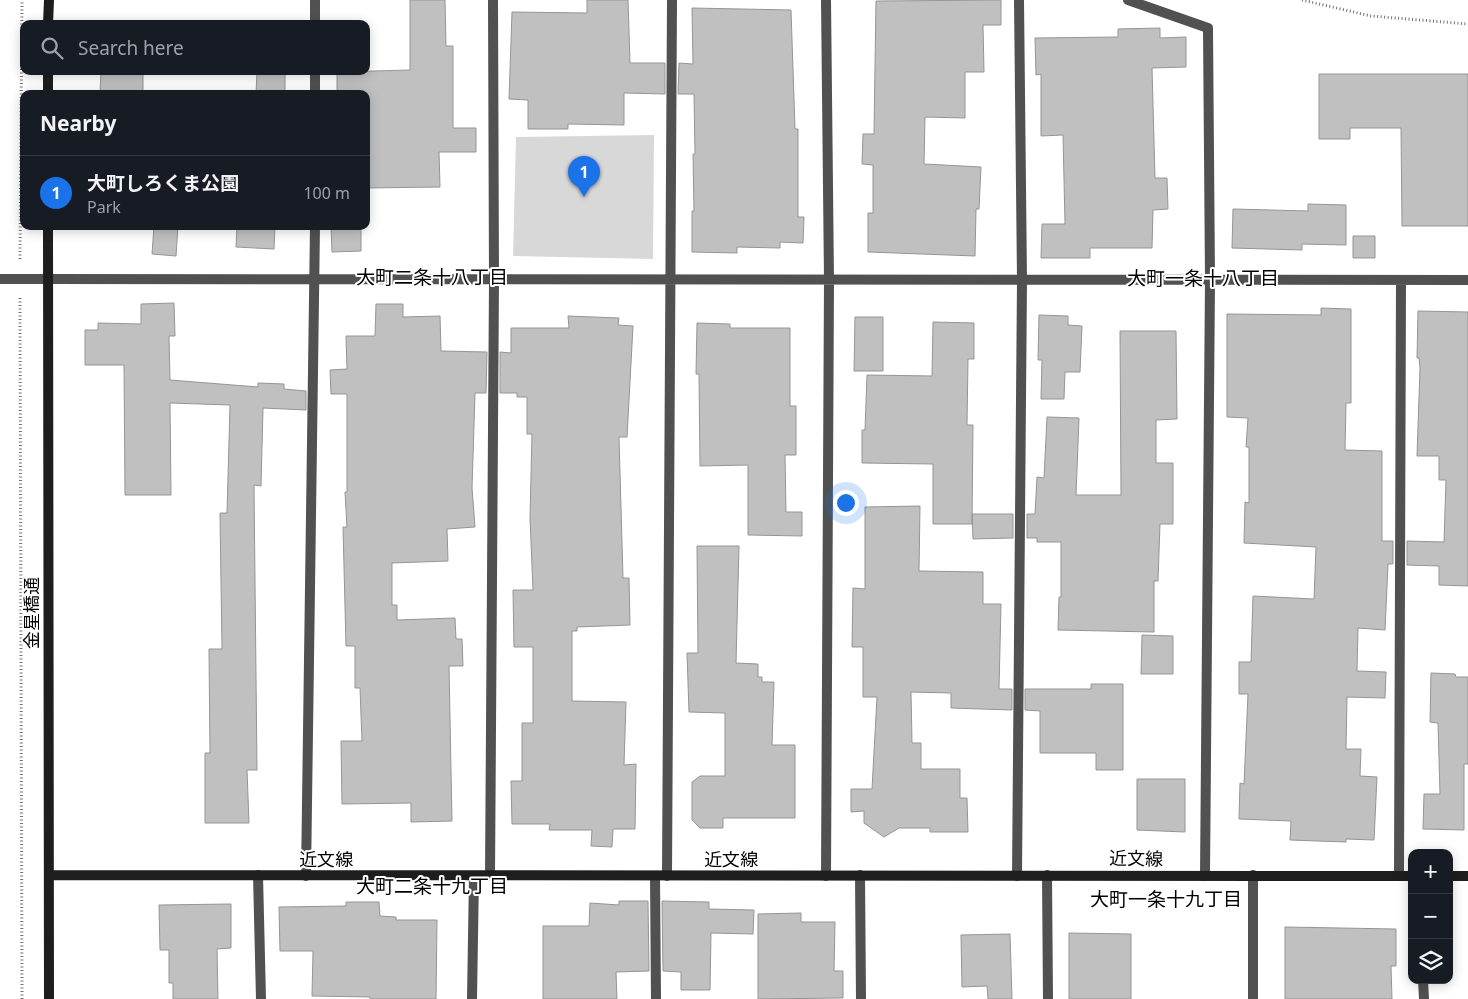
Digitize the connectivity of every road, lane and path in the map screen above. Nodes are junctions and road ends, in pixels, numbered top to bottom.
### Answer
1 (22, 0) edge
2 (49, 0) edge
3 (315, 0) edge
4 (493, 0) edge
5 (672, 0) edge
6 (826, 0) edge
7 (1019, 0) edge
8 (1128, 0) edge
9 (1302, 0) edge
10 (22, 20) edge
11 (48, 20) edge
12 (315, 20) edge
13 (1468, 24) edge
14 (21, 75) edge
15 (48, 75) edge
16 (315, 75) edge
17 (21, 90) edge
18 (48, 90) edge
19 (315, 90) edge
20 (20, 230) edge
21 (48, 230) edge
22 (315, 230) edge
23 (0, 279) edge
24 (20, 279) junction
25 (47, 279) junction
26 (314, 279) junction
27 (494, 280) junction
28 (670, 280) junction
29 (829, 280) junction
30 (1022, 280) junction
31 (1210, 280) junction
32 (1401, 280) junction
33 (1468, 280) edge
34 (1253, 874) junction
35 (49, 875) junction
36 (258, 875) junction
37 (860, 875) junction
38 (1047, 875) junction
39 (1400, 875) junction
40 (306, 876) junction
41 (474, 876) junction
42 (490, 876) junction
43 (656, 876) junction
44 (666, 876) junction
45 (826, 876) junction
46 (1017, 876) junction
47 (1205, 876) junction
48 (1408, 876) edge
49 (1453, 876) edge
50 (1468, 876) edge
51 (1423, 984) edge
52 (22, 999) edge
53 (49, 999) edge
54 (261, 999) edge
55 (472, 999) edge
56 (656, 999) edge
57 (861, 999) edge
58 (1048, 999) edge
59 (1253, 999) edge
60 (1424, 999) edge

1 - 10 path
2 - 11 street
3 - 12 street
4 - 27 street
5 - 28 street
6 - 29 street
7 - 30 street
8 - 31 street
9 - 13 path
14 - 17 path
15 - 18 street
16 - 19 street
20 - 24 path
21 - 25 street, 金星橋通
22 - 26 street
23 - 24 street
24 - 25 street
24 - 52 path
25 - 26 street
25 - 35 street, 金星橋通
26 - 27 street
26 - 40 street
27 - 28 street
27 - 42 street
28 - 29 street
28 - 44 street
29 - 30 street
29 - 45 street
30 - 31 street
30 - 46 street
31 - 32 street
31 - 47 street
32 - 33 street
32 - 39 street
34 - 39 street, 近文線
34 - 47 street, 近文線
34 - 59 street
35 - 36 street, 近文線
35 - 53 street, 金星橋通
36 - 40 street, 近文線
36 - 54 street
37 - 45 street, 近文線
37 - 46 street, 近文線
37 - 57 street
38 - 46 street, 近文線
38 - 47 street, 近文線
38 - 58 street
39 - 48 street, 近文線
40 - 41 street, 近文線
41 - 42 street, 近文線
41 - 55 street
42 - 43 street, 近文線
43 - 44 street, 近文線
43 - 56 street
44 - 45 street, 近文線
49 - 50 street
51 - 60 street

